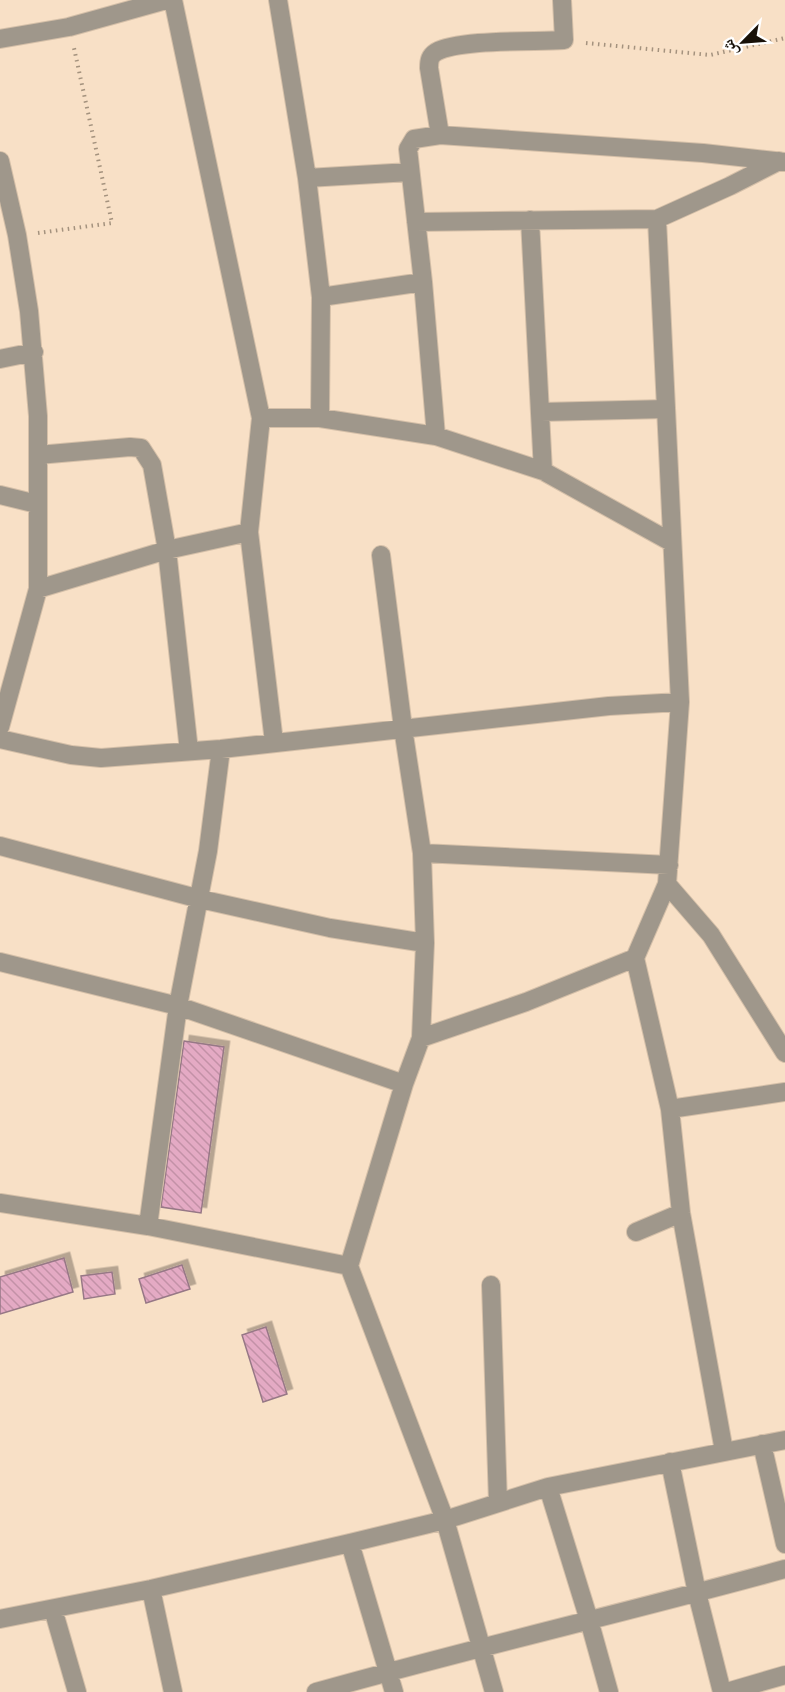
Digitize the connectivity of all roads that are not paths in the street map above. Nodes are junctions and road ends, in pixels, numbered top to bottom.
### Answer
1 (166, 0) edge
2 (173, 0) edge
3 (278, 0) edge
4 (562, 0) edge
5 (0, 39) edge
6 (440, 135) junction
7 (0, 161) edge
8 (782, 161) edge
9 (410, 172) junction
10 (307, 178) junction
11 (657, 219) junction
12 (530, 220) junction
13 (416, 222) junction
14 (9, 238) edge
15 (423, 282) junction
16 (321, 297) junction
17 (34, 352) junction
18 (0, 359) edge
19 (666, 409) junction
20 (541, 412) junction
21 (261, 418) junction
22 (320, 418) junction
23 (436, 436) junction
24 (38, 455) junction
25 (543, 471) junction
26 (0, 495) edge
27 (37, 504) junction
28 (249, 532) junction
29 (671, 542) junction
30 (167, 550) junction
31 (381, 555) dead end
32 (38, 589) junction
33 (680, 702) junction
34 (0, 727) edge
35 (403, 728) junction
36 (0, 739) edge
37 (273, 742) junction
38 (221, 749) junction
39 (189, 751) junction
40 (0, 846) edge
41 (422, 853) junction
42 (669, 865) junction
43 (667, 884) junction
44 (200, 899) junction
45 (425, 943) junction
46 (635, 958) junction
47 (0, 962) edge
48 (178, 1006) junction
49 (421, 1038) junction
50 (785, 1053) edge
51 (404, 1084) junction
52 (785, 1092) edge
53 (670, 1109) junction
54 (0, 1203) edge
55 (681, 1213) junction
56 (148, 1226) junction
57 (636, 1232) dead end
58 (349, 1266) junction
59 (491, 1286) dead end
60 (785, 1440) edge
61 (762, 1444) junction
62 (724, 1451) junction
63 (670, 1462) junction
64 (548, 1488) junction
65 (498, 1503) junction
66 (445, 1520) junction
67 (350, 1543) junction
68 (785, 1544) edge
69 (785, 1569) edge
70 (151, 1589) junction
71 (698, 1593) junction
72 (52, 1609) junction
73 (0, 1619) edge
74 (590, 1620) junction
75 (481, 1647) junction
76 (388, 1672) junction
77 (785, 1675) edge
78 (77, 1692) edge
79 (173, 1692) edge
80 (316, 1692) edge
81 (394, 1692) edge
82 (494, 1692) edge
83 (609, 1692) edge
84 (722, 1692) edge
85 (728, 1692) edge

1 - 5 street
2 - 21 street
3 - 10 street
4 - 6 street
6 - 8 street
6 - 9 street
7 - 14 street
8 - 11 street
9 - 10 street
9 - 13 street
10 - 16 street
11 - 12 street
11 - 19 street
12 - 13 street
12 - 20 street
13 - 15 street
14 - 17 street
15 - 16 street
15 - 23 street
16 - 22 street
17 - 18 street
17 - 24 street
19 - 20 street
19 - 29 street
20 - 25 street
21 - 22 street
21 - 28 street
22 - 23 street
23 - 25 street
24 - 27 street
24 - 30 street
25 - 29 street
26 - 27 street
27 - 32 street
28 - 30 street
28 - 37 street
29 - 33 street
30 - 32 street
30 - 39 street
31 - 35 street
32 - 34 street
33 - 35 street
33 - 42 street
35 - 37 street
35 - 41 street
36 - 39 street
37 - 38 street
38 - 39 street
38 - 44 street
40 - 44 street
41 - 42 street
41 - 45 street
42 - 43 street
43 - 46 street
43 - 50 street
44 - 45 street
44 - 48 street
45 - 49 street
46 - 49 street
46 - 53 street
47 - 48 street
48 - 51 street
48 - 56 street
49 - 51 street
51 - 58 street
52 - 53 street
53 - 55 street
54 - 56 street
55 - 57 street
55 - 62 street
56 - 58 street
58 - 66 street
59 - 65 street
60 - 61 street
61 - 62 street
61 - 68 street
62 - 63 street
63 - 64 street
63 - 71 street
64 - 65 street
64 - 74 street
65 - 66 street
66 - 67 street
66 - 75 street
67 - 70 street
67 - 76 street
69 - 71 street
70 - 72 street
70 - 79 street
71 - 74 street
71 - 84 street
72 - 73 street
72 - 78 street
74 - 75 street
74 - 83 street
75 - 76 street
75 - 82 street
76 - 80 street
76 - 81 street
77 - 85 street

